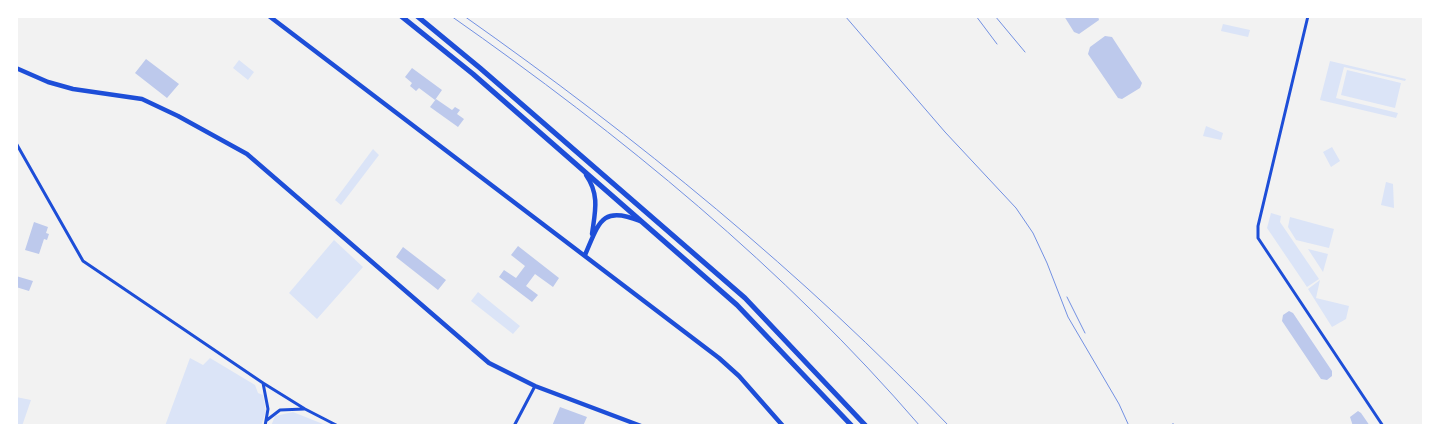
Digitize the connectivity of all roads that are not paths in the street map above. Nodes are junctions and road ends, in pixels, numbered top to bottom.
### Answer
1 (268, 16) edge
2 (401, 16) edge
3 (416, 16) edge
4 (1308, 16) edge
5 (16, 68) edge
6 (16, 144) edge
7 (583, 171) junction
8 (641, 222) junction
9 (590, 243) junction
10 (585, 255) junction
11 (263, 383) junction
12 (535, 386) junction
13 (305, 410) junction
14 (267, 420) junction
15 (265, 426) edge
16 (338, 426) edge
17 (514, 426) edge
18 (640, 426) edge
19 (783, 426) edge
20 (852, 426) edge
21 (866, 426) edge
22 (1383, 426) edge

1 - 10 main road
2 - 7 main road
3 - 21 main road
4 - 22 street
5 - 12 main road
6 - 11 street
7 - 8 main road
7 - 9 main road
8 - 9 main road
8 - 20 main road
9 - 10 main road
10 - 19 main road
11 - 13 street
11 - 14 street
12 - 17 street
12 - 18 main road
13 - 14 street
13 - 16 street
14 - 15 street

